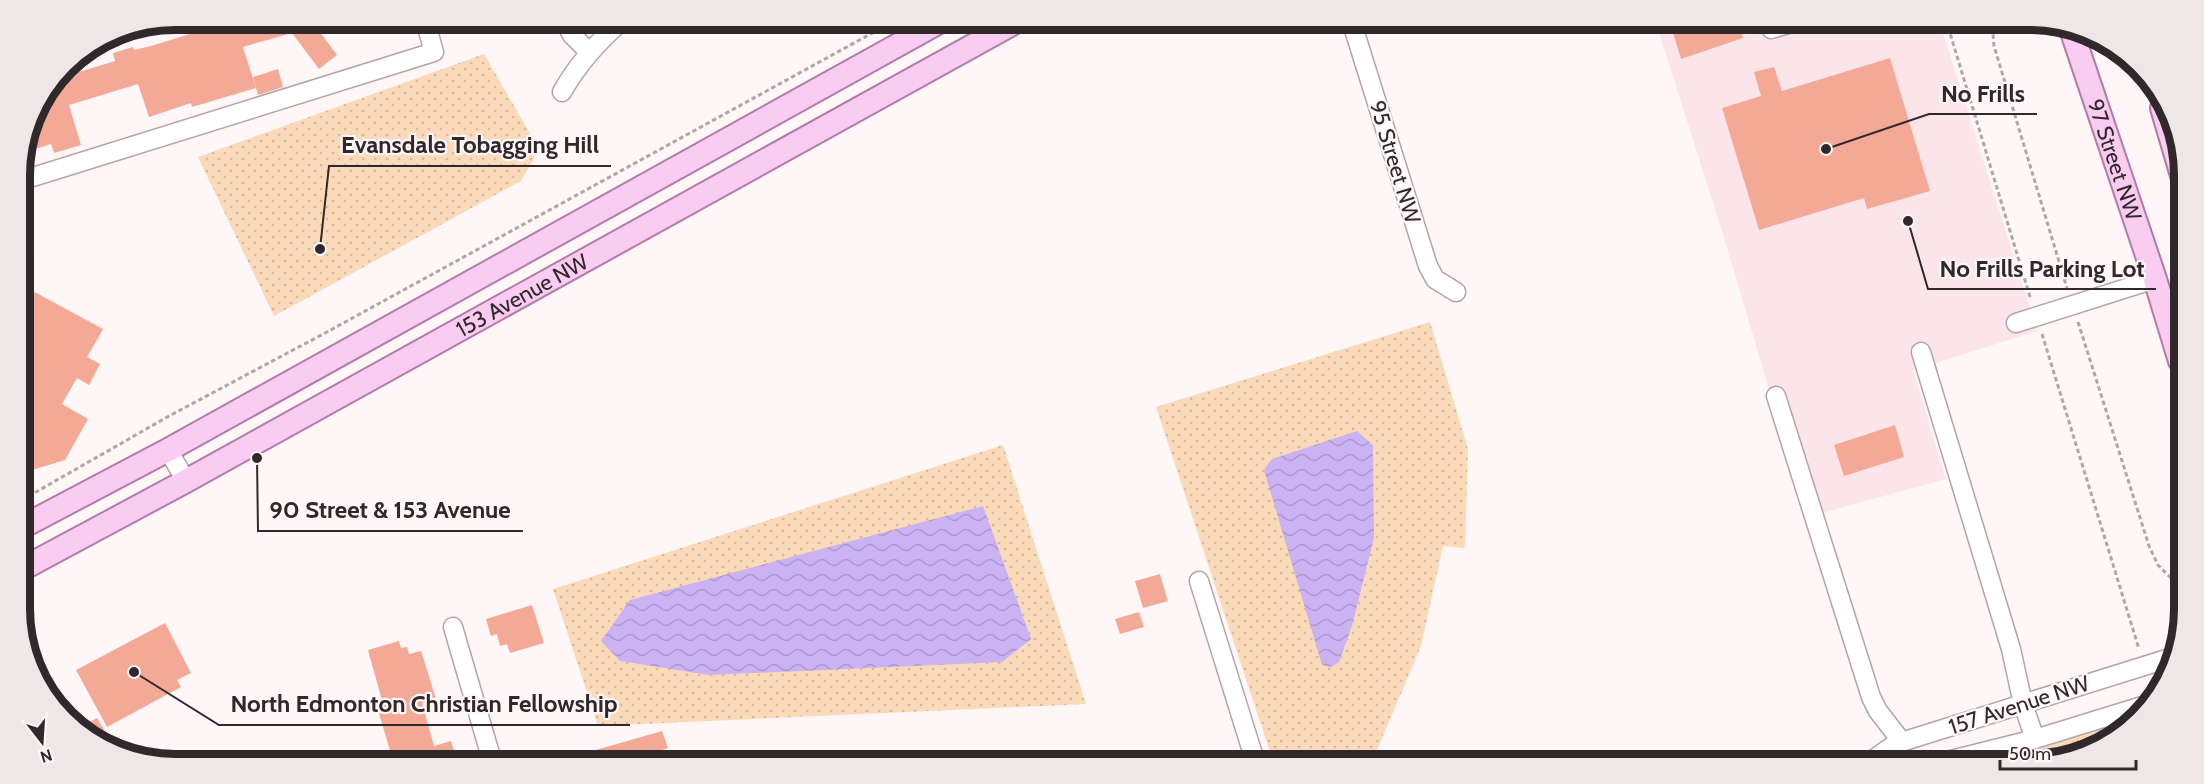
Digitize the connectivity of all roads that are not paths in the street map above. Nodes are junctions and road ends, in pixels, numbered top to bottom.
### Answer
1 (428, 30) edge
2 (569, 30) edge
3 (612, 30) edge
4 (925, 30) edge
5 (986, 30) edge
6 (1354, 30) edge
7 (2074, 37) edge
8 (589, 52) junction
9 (562, 92) dead end
10 (30, 178) edge
11 (2155, 279) junction
12 (1456, 292) dead end
13 (2016, 323) dead end
14 (2174, 341) edge
15 (1921, 352) dead end
16 (1776, 396) dead end
17 (168, 450) junction
18 (186, 481) junction
19 (30, 523) edge
20 (30, 564) edge
21 (1199, 581) dead end
22 (453, 627) dead end
23 (2165, 660) edge
24 (2024, 704) junction
25 (2135, 708) edge
26 (2035, 739) junction
27 (1902, 742) junction
28 (490, 754) edge
29 (1253, 754) edge
30 (1880, 754) edge
31 (1975, 754) edge

1 - 10 street
2 - 8 street
3 - 8 street
4 - 17 main road, 153 Avenue NW
5 - 18 main road, 153 Avenue NW
6 - 12 street, 95 Street NW
7 - 11 main road, 97 Street NW
8 - 9 street
11 - 13 street
11 - 14 main road, 97 Street NW
15 - 24 street
16 - 27 street
17 - 18 street
17 - 19 main road, 153 Avenue NW
18 - 20 main road, 153 Avenue NW
21 - 29 street
22 - 28 street
23 - 24 street, 157 Avenue NW
24 - 26 street
24 - 27 street, 157 Avenue NW
25 - 26 street, 157 Avenue NW
26 - 31 street, 157 Avenue NW
27 - 30 street, 157 Avenue NW

